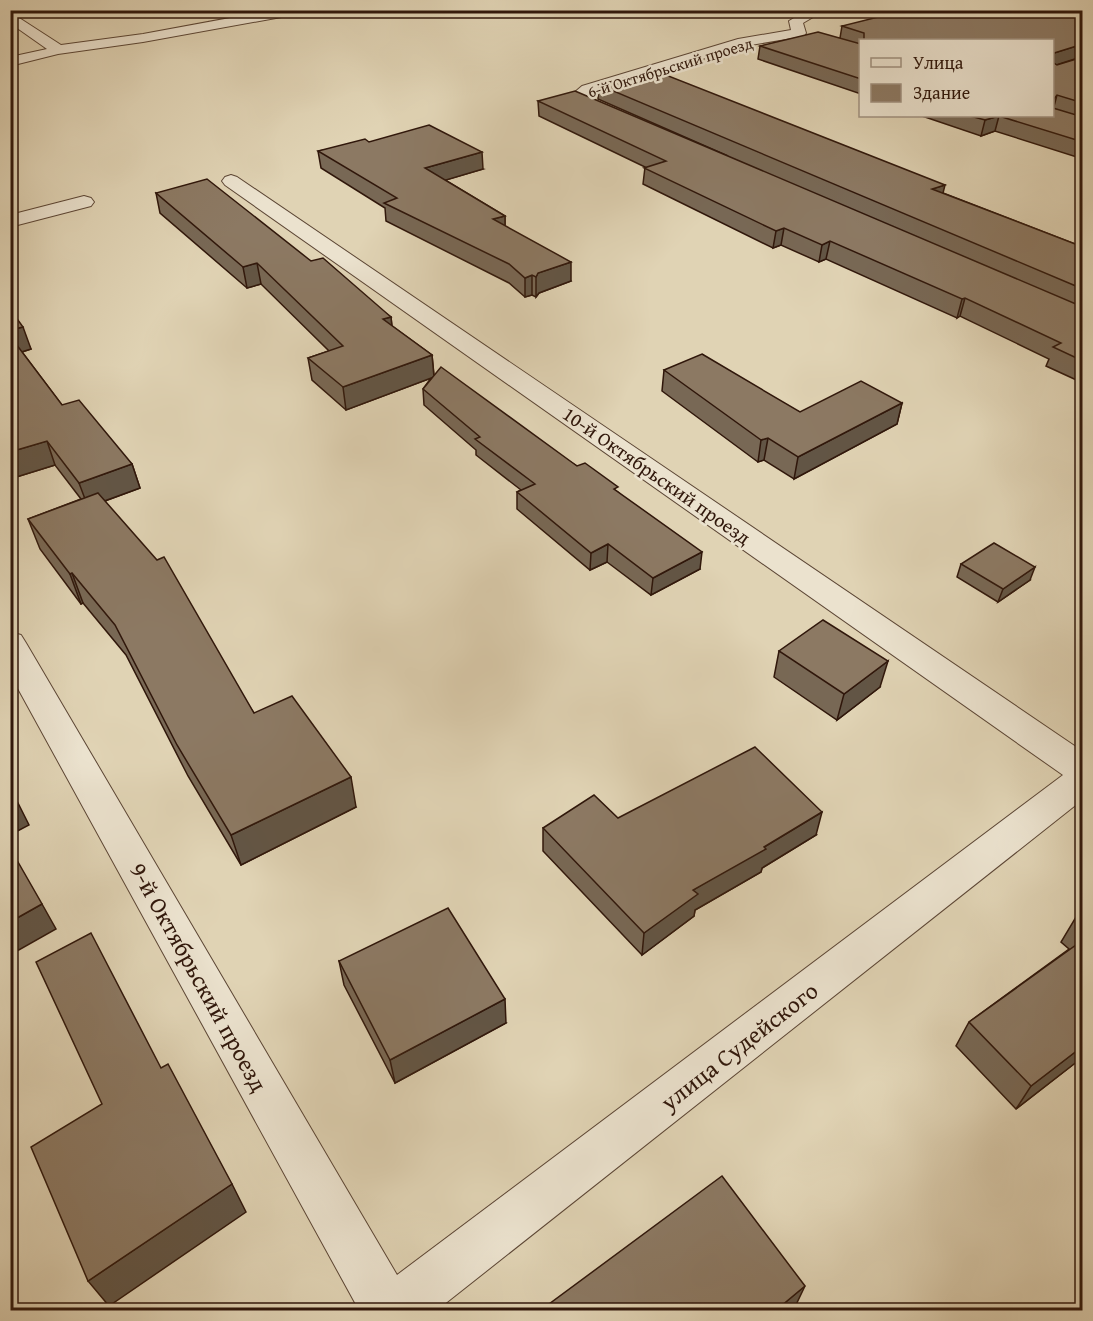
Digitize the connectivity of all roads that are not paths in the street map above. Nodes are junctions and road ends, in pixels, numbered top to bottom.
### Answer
1 (298, 10) edge
2 (819, 10) edge
3 (10, 16) edge
4 (58, 50) junction
5 (10, 63) edge
6 (630, 121) edge
7 (231, 181) dead end
8 (84, 202) dead end
9 (10, 221) edge
10 (10, 643) edge
11 (1083, 769) edge
12 (1083, 780) edge
13 (388, 1311) edge
14 (395, 1311) edge

1 - 4 street
2 - 6 street, 6-й Октябрьский проезд
3 - 4 street
4 - 5 street
7 - 11 street, 10-й Октябрьский проезд
8 - 9 street
10 - 13 street, 9-й Октябрьский проезд
12 - 14 street, улица Судейского

